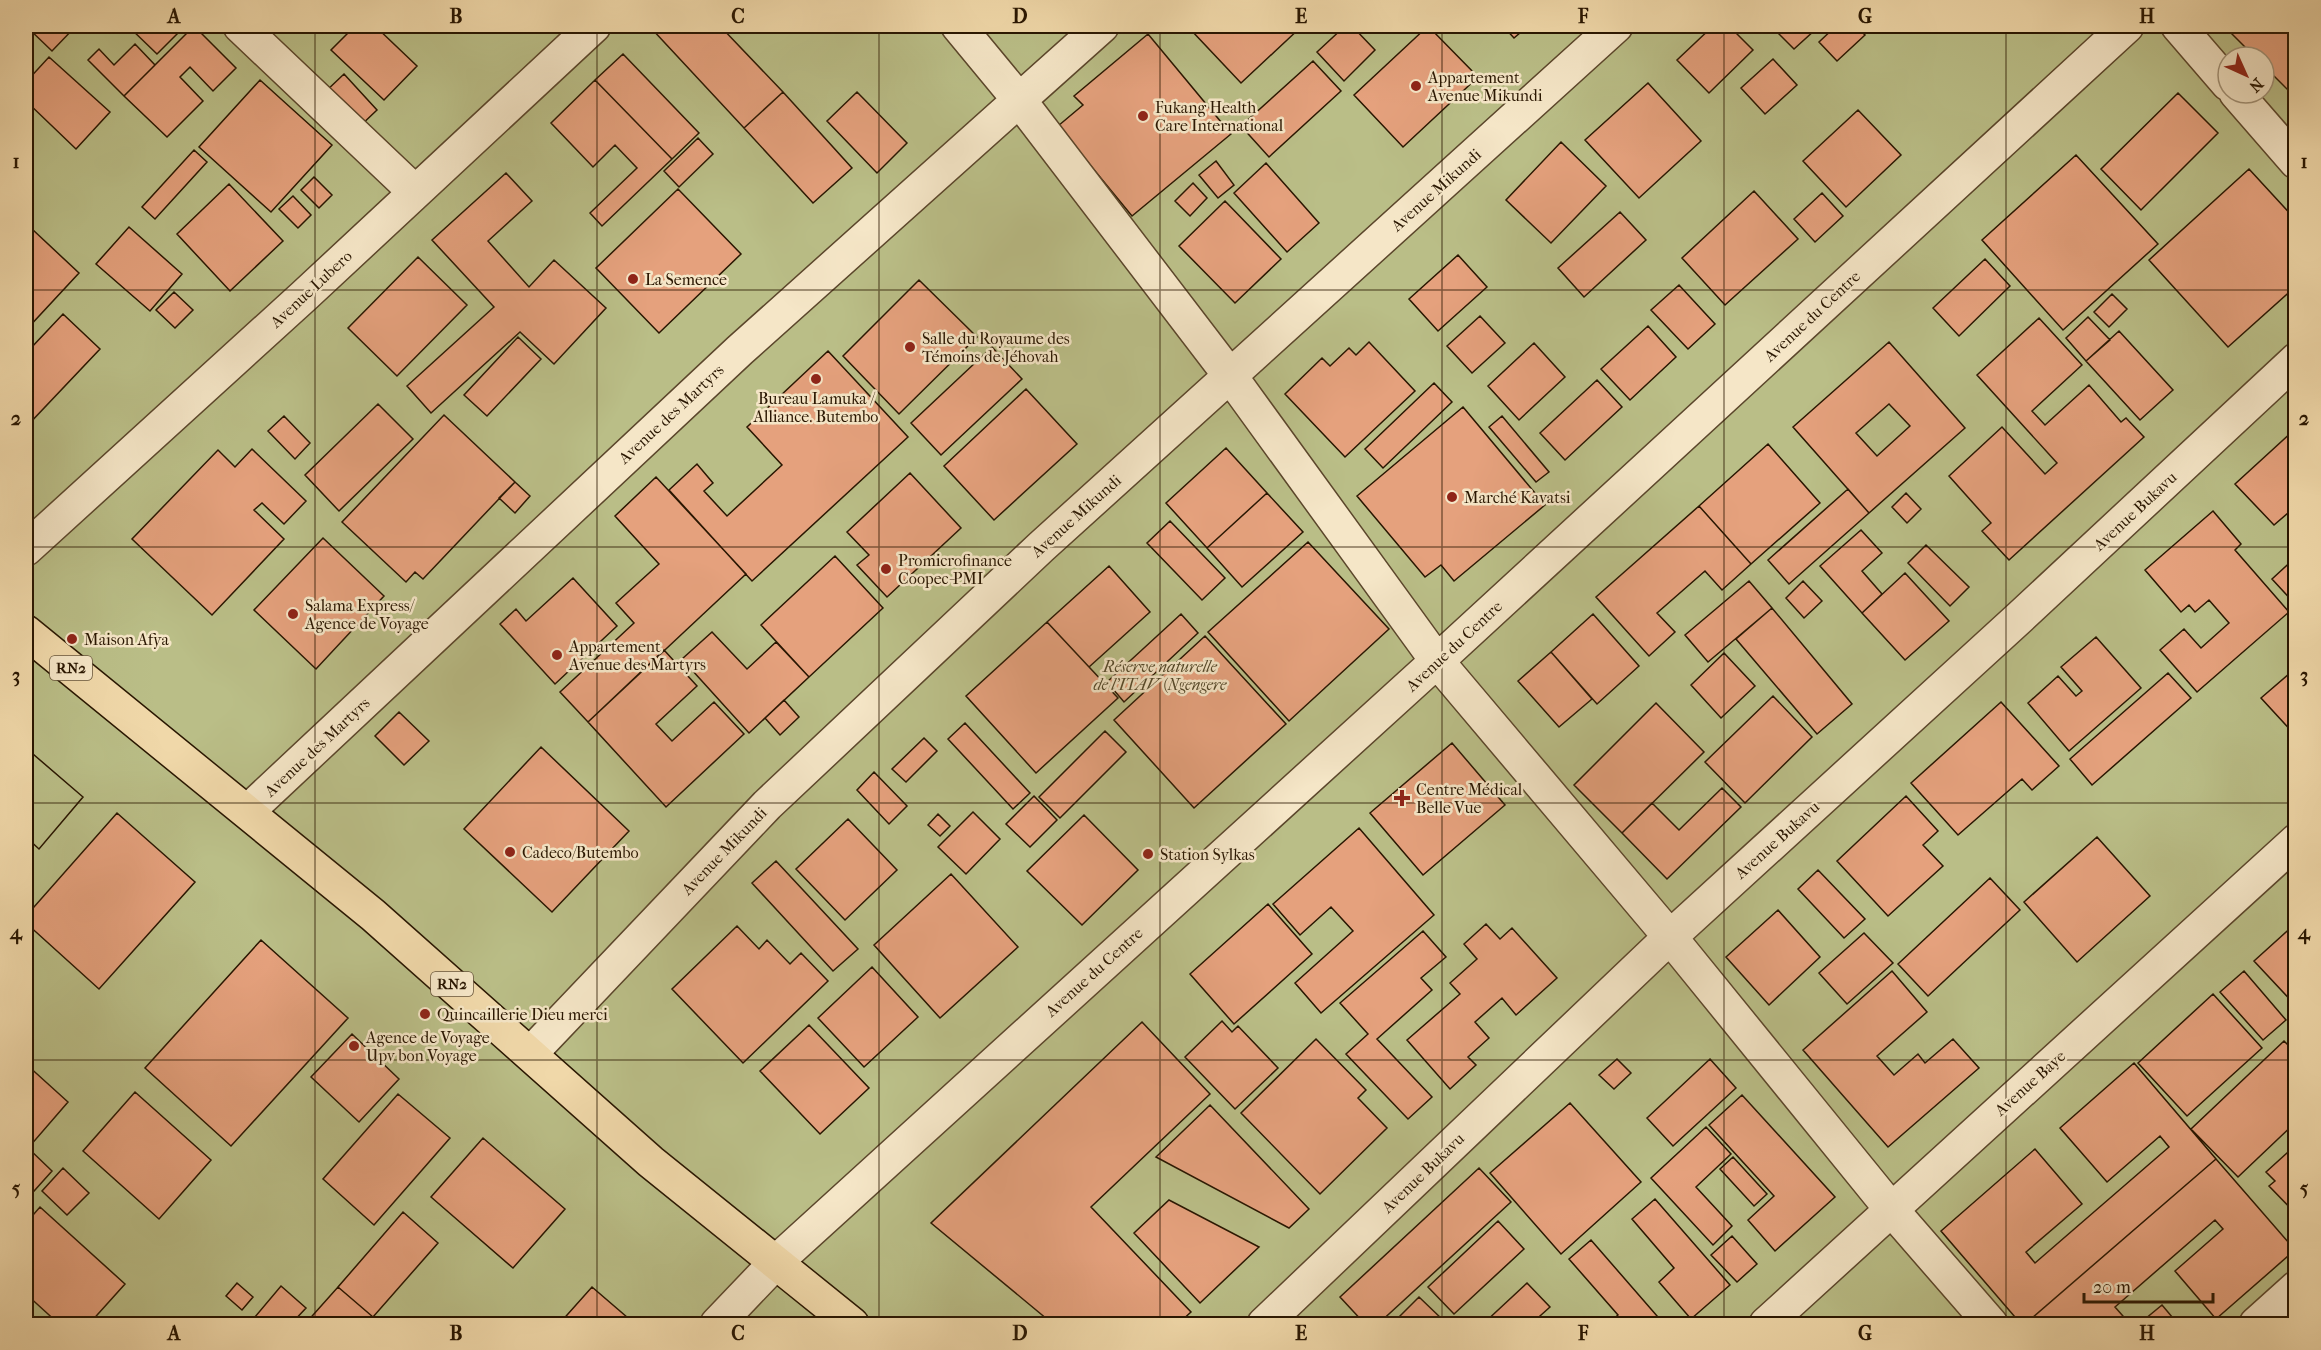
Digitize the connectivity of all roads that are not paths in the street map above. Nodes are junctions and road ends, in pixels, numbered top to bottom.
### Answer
1 (240, 26) edge
2 (958, 26) edge
3 (1102, 26) edge
4 (1616, 26) edge
5 (2127, 26) edge
6 (2178, 26) edge
7 (582, 29) edge
8 (2216, 70) edge
9 (1020, 101) junction
10 (2246, 105) edge
11 (2295, 162) edge
12 (415, 192) junction
13 (2295, 360) edge
14 (1231, 377) junction
15 (26, 549) edge
16 (26, 632) edge
17 (1437, 661) junction
18 (248, 811) junction
19 (2295, 841) edge
20 (1670, 937) junction
21 (531, 1053) junction
22 (1891, 1209) junction
23 (777, 1261) junction
24 (2295, 1288) edge
25 (717, 1324) edge
26 (852, 1324) edge
27 (1264, 1324) edge
28 (1766, 1324) edge
29 (1990, 1324) edge
30 (2256, 1324) edge

1 - 12 street
2 - 9 street
3 - 9 street, Avenue des Martyrs
4 - 14 street, Avenue Mikundi
5 - 17 street, Avenue du Centre
6 - 8 street
7 - 12 street, Avenue Lubero
9 - 14 street
9 - 18 street, Avenue des Martyrs
10 - 11 street
12 - 15 street, Avenue Lubero
13 - 20 street, Avenue Bukavu
14 - 17 street
14 - 21 street, Avenue Mikundi
16 - 18 highway, RN2
17 - 20 street
17 - 23 street, Avenue du Centre
18 - 21 highway, RN2
19 - 22 street, Avenue Baye
20 - 22 street
20 - 27 street, Avenue Bukavu
21 - 23 highway, RN2
22 - 28 street, Avenue Baye
22 - 29 street
23 - 25 street, Avenue du Centre
23 - 26 highway, RN2
24 - 30 street

